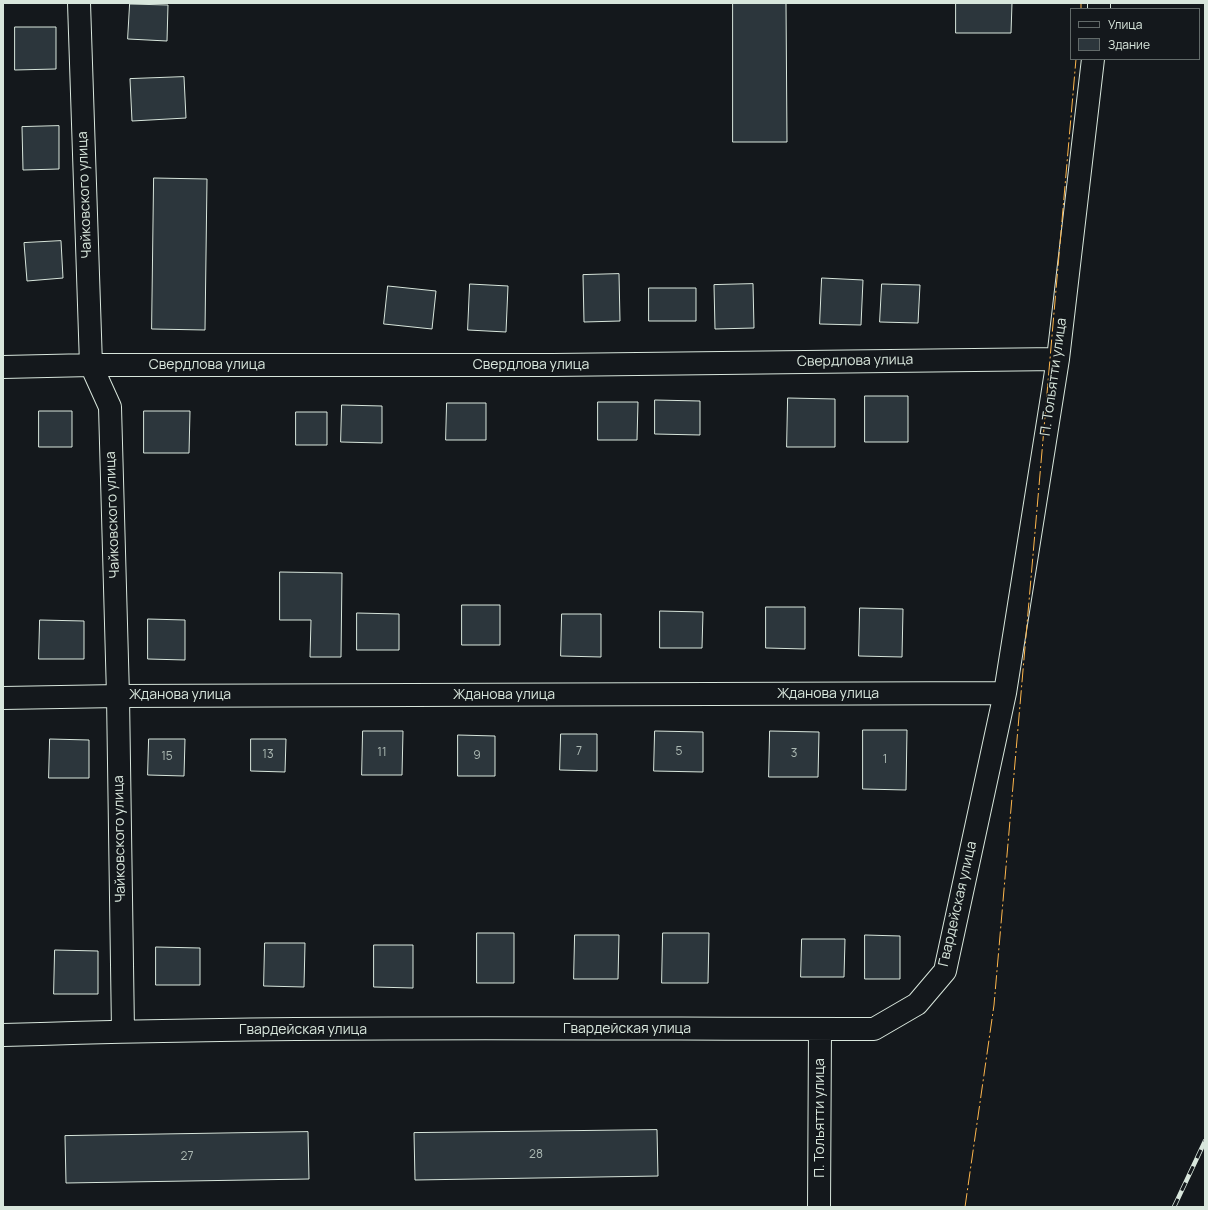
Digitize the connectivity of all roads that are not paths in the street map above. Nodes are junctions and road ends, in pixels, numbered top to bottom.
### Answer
1 (79, 3) edge
2 (1093, 60) edge
3 (1058, 358) junction
4 (91, 365) junction
5 (3, 367) edge
6 (1005, 693) junction
7 (118, 696) junction
8 (3, 698) edge
9 (820, 1029) junction
10 (123, 1031) junction
11 (3, 1035) edge
12 (819, 1207) edge

1 - 4 street, Чайковского улица
2 - 3 street, П. Тольятти улица
3 - 4 street, Свердлова улица
3 - 6 street, П. Тольятти улица
4 - 5 street, Свердлова улица
4 - 7 street, Чайковского улица
6 - 7 street, Жданова улица
6 - 9 street, Гвардейская улица
7 - 8 street, Жданова улица
7 - 10 street, Чайковского улица
9 - 10 street, Гвардейская улица
9 - 12 street, П. Тольятти улица
10 - 11 street, Гвардейская улица

